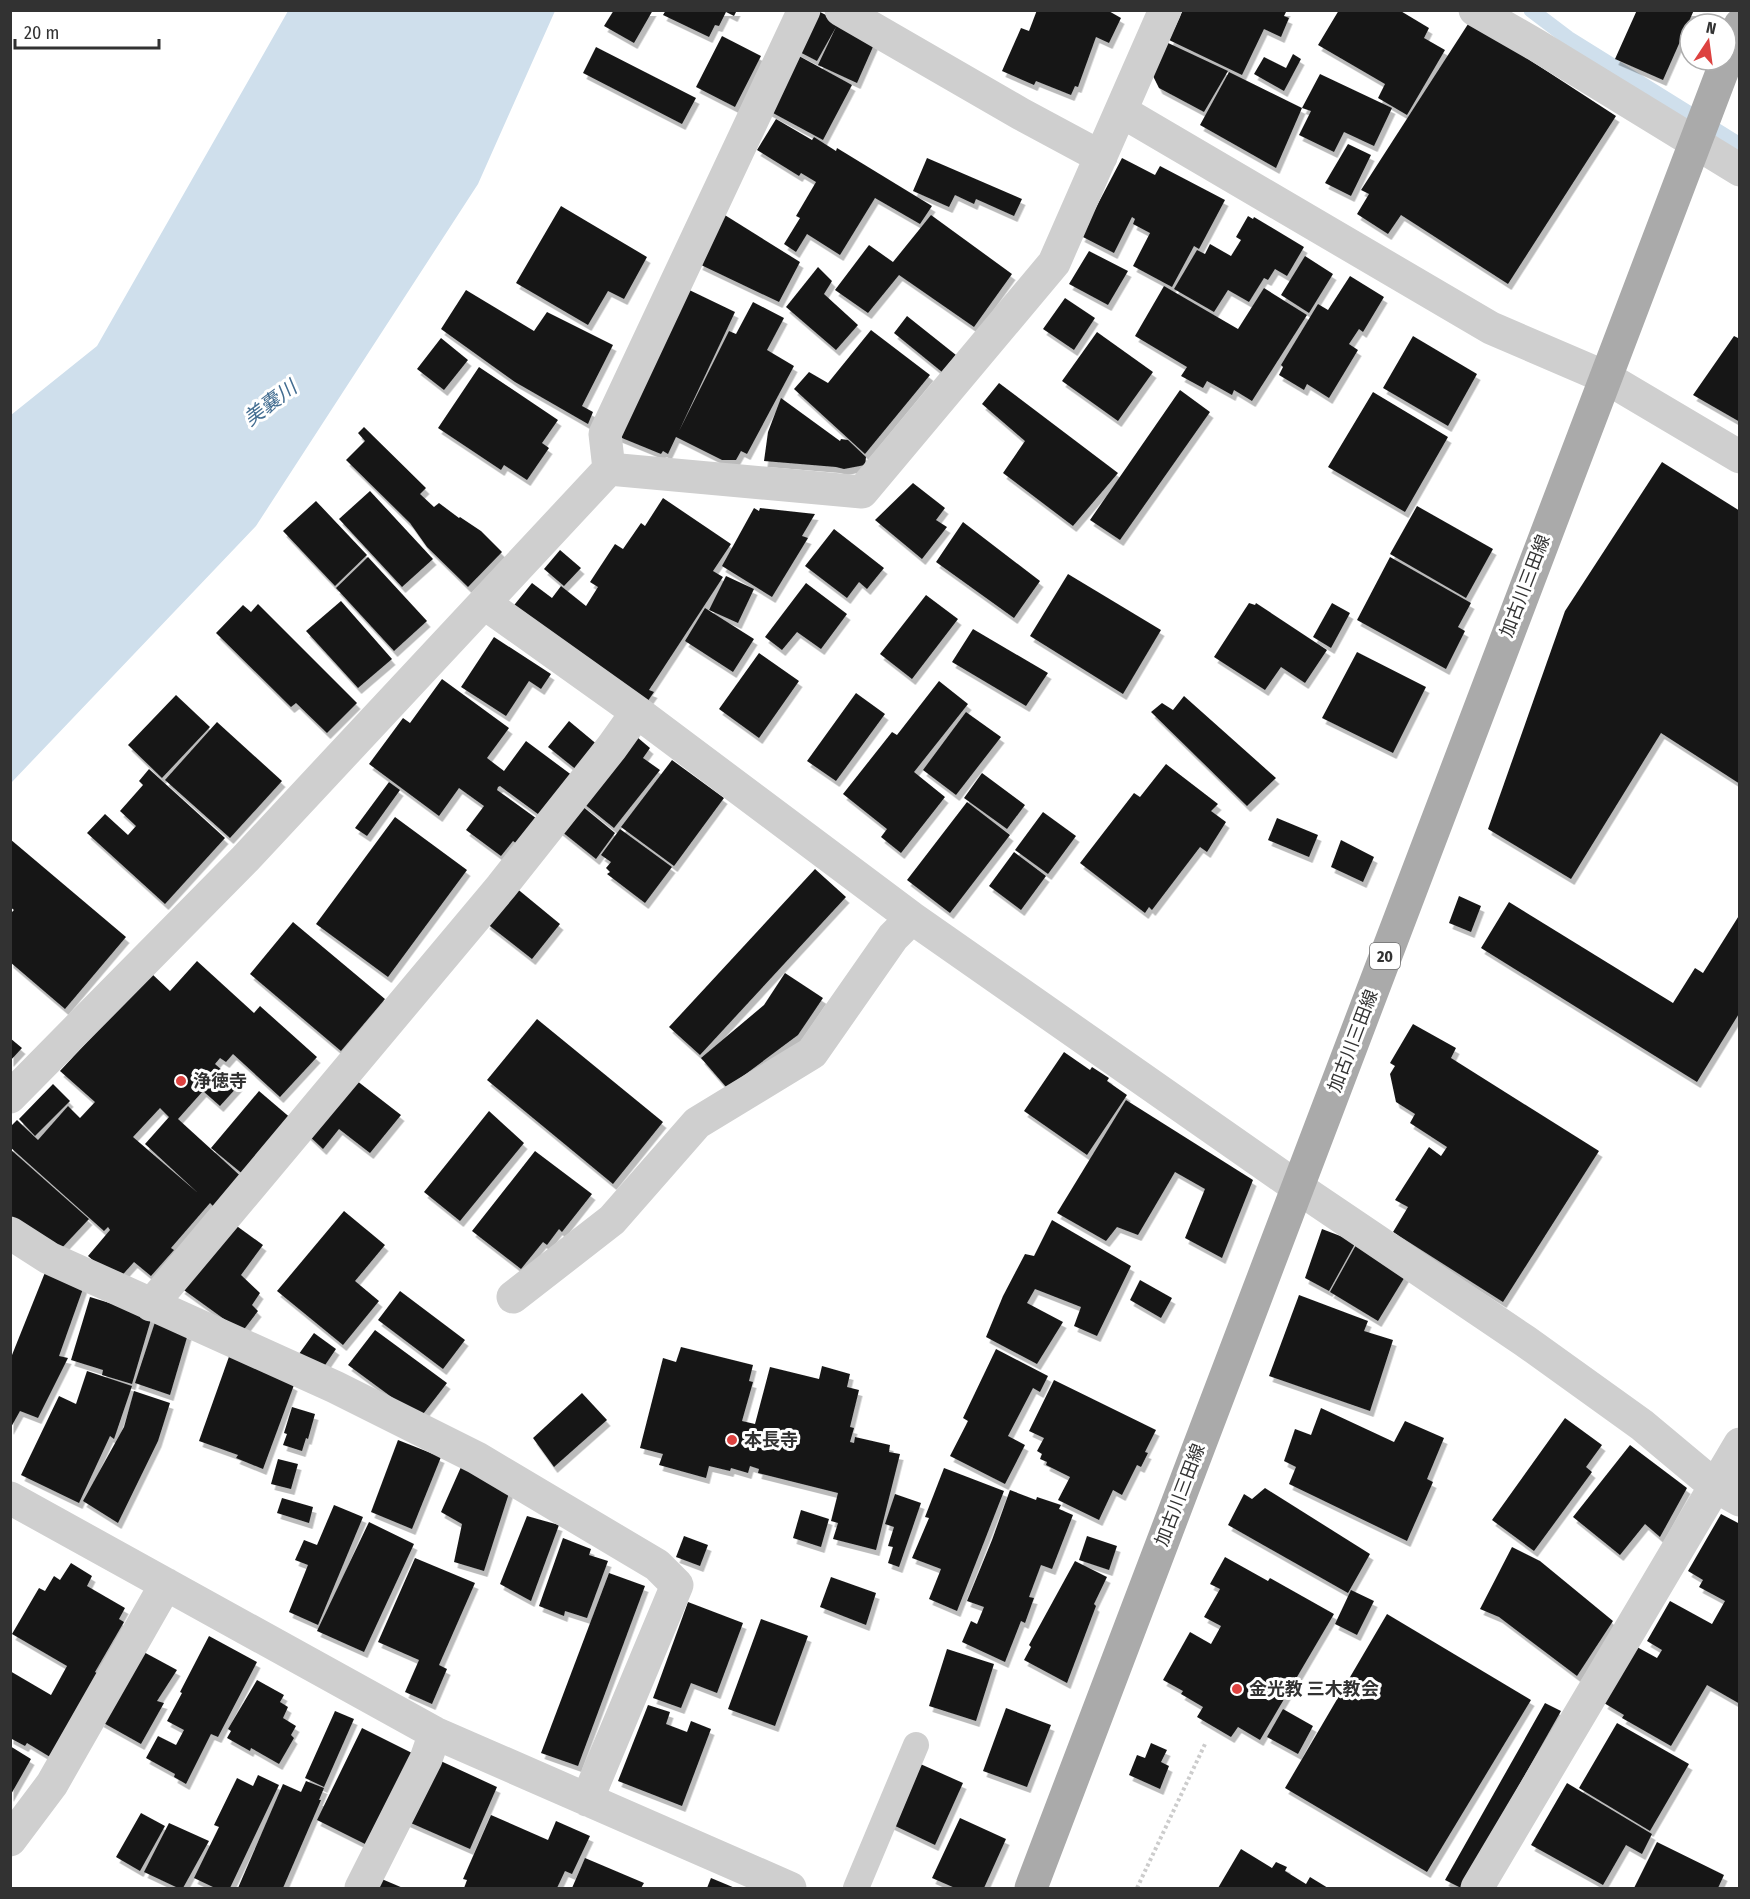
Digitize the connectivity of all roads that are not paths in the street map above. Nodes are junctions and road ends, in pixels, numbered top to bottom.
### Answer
1 (804, 10) edge
2 (841, 10) edge
3 (1165, 10) edge
4 (1475, 10) edge
5 (1740, 25) edge
6 (1121, 111) junction
7 (1694, 144) junction
8 (1101, 156) junction
9 (1740, 170) edge
10 (1605, 377) junction
11 (1740, 457) edge
12 (609, 469) junction
13 (484, 603) junction
14 (637, 712) junction
15 (912, 918) junction
16 (10, 1097) edge
17 (1297, 1187) junction
18 (10, 1233) edge
19 (513, 1297) dead end
20 (151, 1305) junction
21 (1740, 1444) edge
22 (1727, 1493) edge
23 (10, 1498) edge
24 (166, 1584) junction
25 (435, 1733) junction
26 (916, 1745) dead end
27 (588, 1800) junction
28 (10, 1840) edge
29 (361, 1888) edge
30 (790, 1888) edge
31 (856, 1888) edge
32 (1030, 1888) edge
33 (1477, 1888) edge

1 - 12 street
2 - 8 street
3 - 6 street
4 - 7 street
5 - 7 main road, 加古川三田線 / 20
6 - 8 street
6 - 10 street
7 - 9 street
7 - 10 main road, 加古川三田線 / 20
8 - 12 street
10 - 11 street
10 - 17 main road, 加古川三田線 / 20
12 - 13 street
13 - 14 street
13 - 16 street
14 - 15 street
14 - 20 street
15 - 17 street
15 - 19 street
17 - 22 street
17 - 32 main road, 加古川三田線 / 20
18 - 20 street
20 - 27 street
21 - 22 street
22 - 33 street
23 - 24 street
24 - 25 street
24 - 28 street
25 - 27 street
25 - 29 street
26 - 31 lane
27 - 30 street

